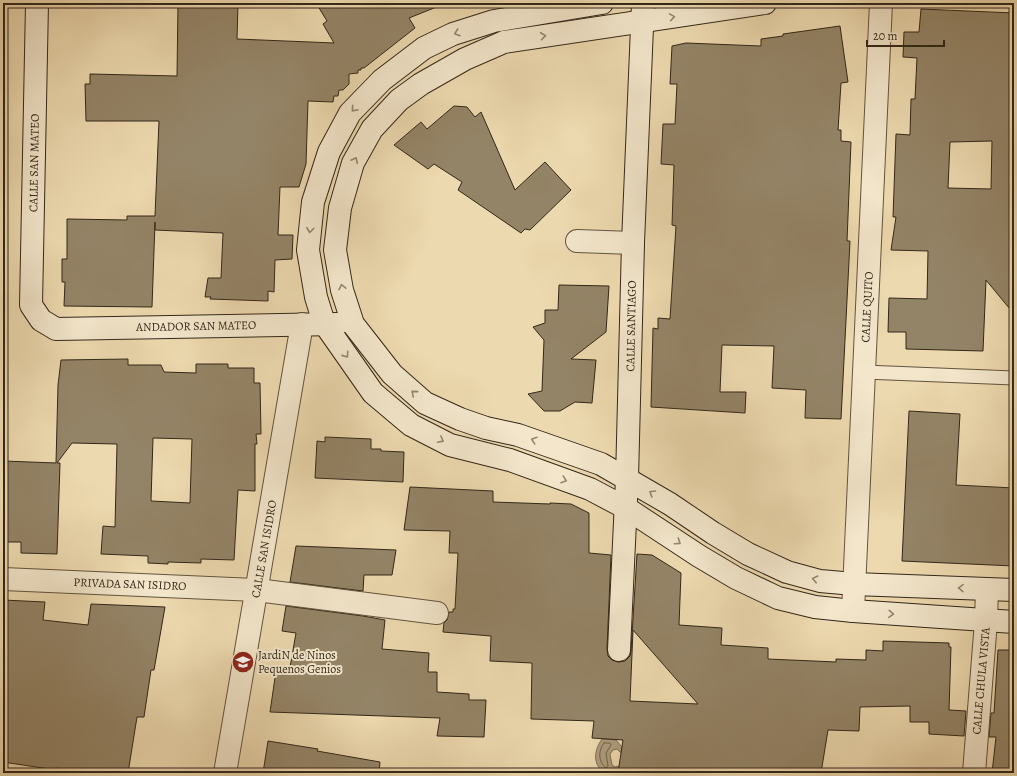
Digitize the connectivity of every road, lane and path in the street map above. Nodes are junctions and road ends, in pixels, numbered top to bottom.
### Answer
1 (37, 3) edge
2 (602, 3) edge
3 (765, 3) edge
4 (881, 3) edge
5 (642, 12) edge
6 (382, 80) junction
7 (399, 100) junction
8 (577, 241) dead end
9 (633, 243) junction
10 (41, 320) joint
11 (324, 323) junction
12 (302, 324) junction
13 (353, 324) junction
14 (864, 372) junction
15 (1014, 378) edge
16 (486, 428) junction
17 (480, 452) junction
18 (627, 479) junction
19 (626, 508) junction
20 (3, 579) edge
21 (854, 584) junction
22 (987, 589) junction
23 (257, 590) junction
24 (1014, 590) edge
25 (852, 612) junction
26 (437, 613) dead end
27 (986, 621) junction
28 (1014, 622) edge
29 (619, 650) dead end
30 (225, 773) edge
31 (974, 773) edge

1 - 10 street, CALLE SAN MATEO
2 -> 6 street
5 -> 3 street
4 - 14 street, CALLE QUITO
7 -> 5 street
5 - 9 street, CALLE SANTIAGO
6 - 7 street
6 -> 11 street
13 -> 7 street
8 - 9 street
9 - 18 street, CALLE SANTIAGO
10 - 12 street, ANDADOR SAN MATEO
11 - 12 street, ANDADOR SAN MATEO
11 - 13 street, ANDADOR SAN MATEO
11 -> 17 street
12 - 23 street, CALLE SAN ISIDRO
16 -> 13 street
14 - 15 lane
14 - 21 street, CALLE QUITO
16 - 17 street
18 -> 16 street
17 -> 19 street
18 - 19 street, CALLE SANTIAGO
21 -> 18 street
19 -> 25 street
19 - 29 street, CALLE SANTIAGO
20 - 23 street, PRIVADA SAN ISIDRO
22 -> 21 street
21 - 25 street, CALLE QUITO
22 - 24 street
22 - 27 street, CALLE CHULA VISTA
23 - 26 street, PRIVADA SAN ISIDRO
23 - 30 street, CALLE SAN ISIDRO
25 -> 27 street
27 - 28 street
27 - 31 street, CALLE CHULA VISTA

